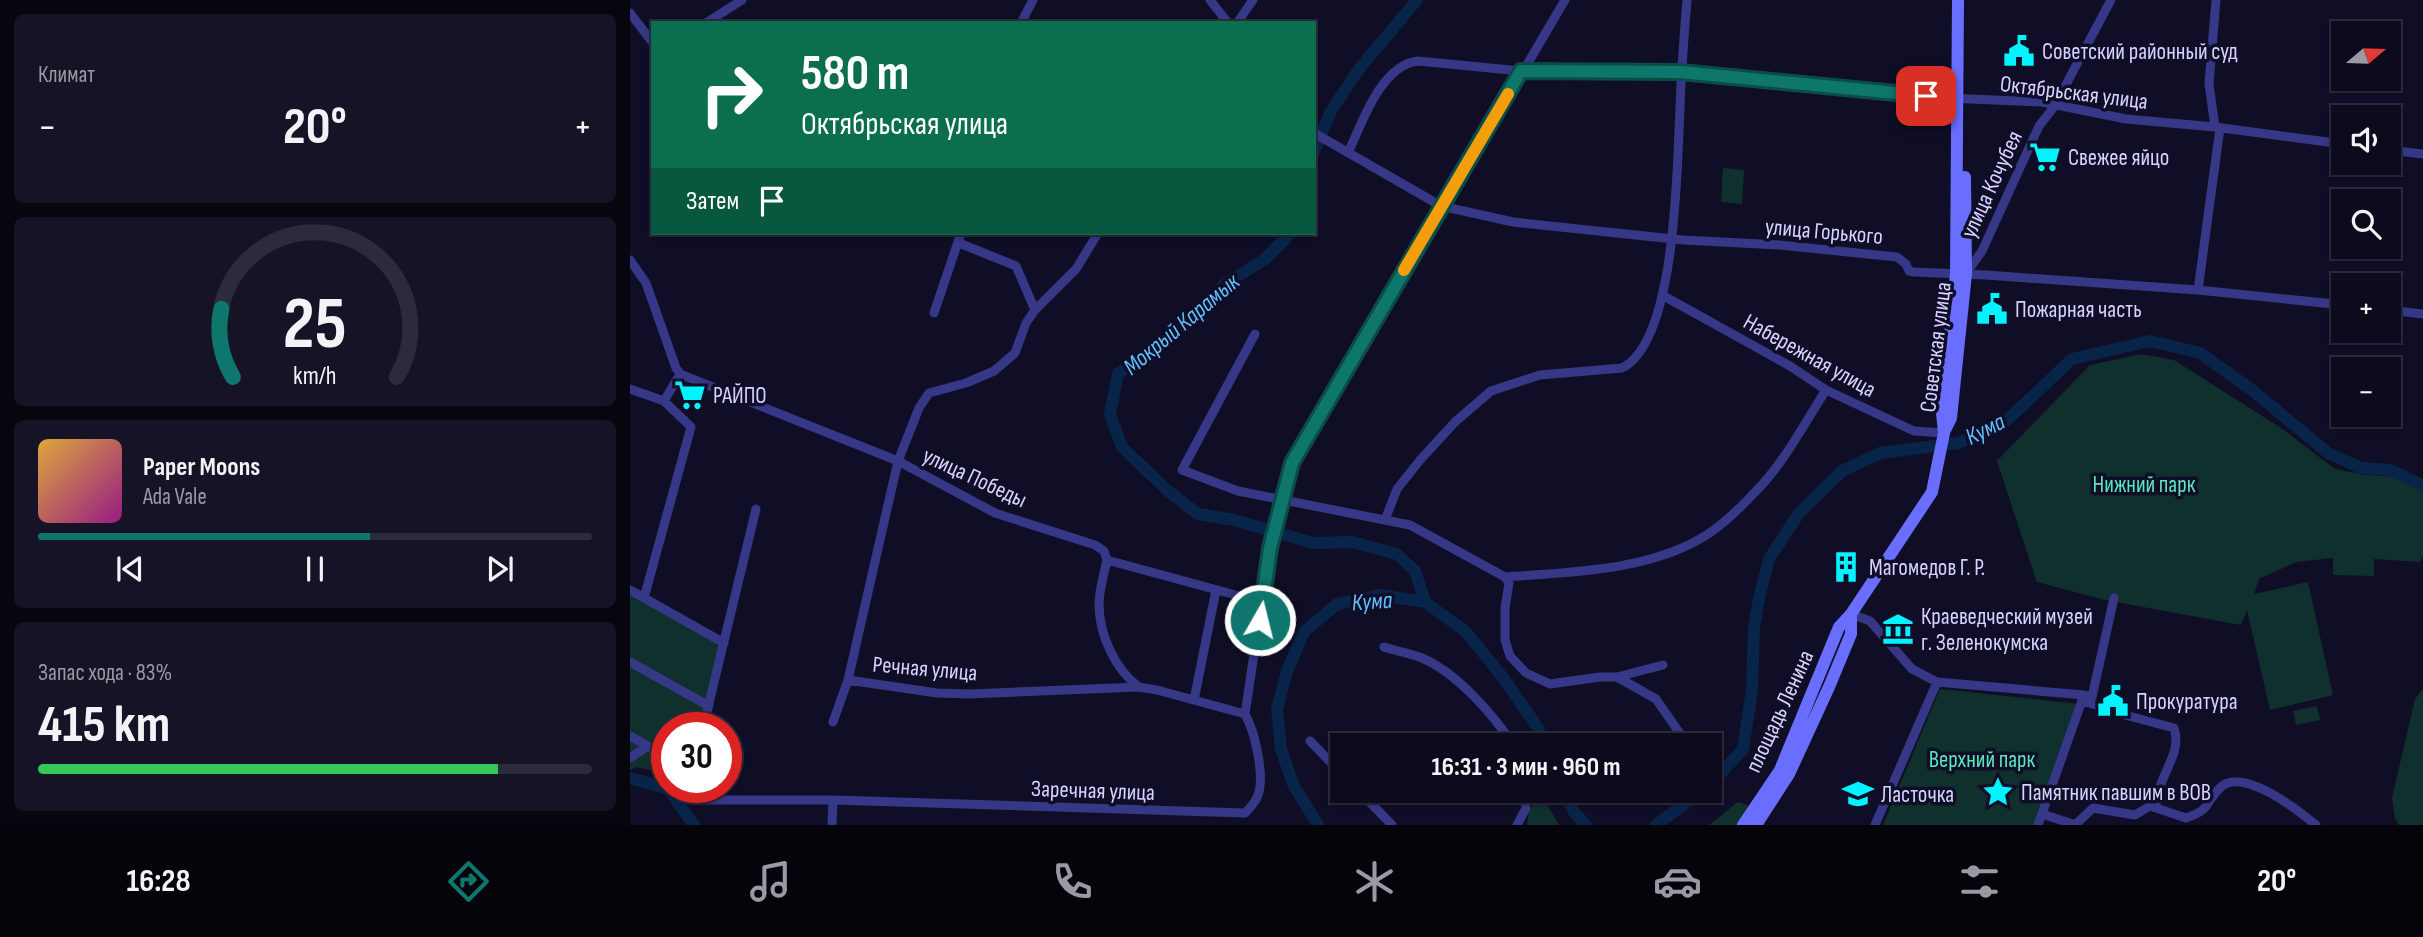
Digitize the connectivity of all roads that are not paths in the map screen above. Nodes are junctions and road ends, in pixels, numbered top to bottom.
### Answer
1 (742, 0) edge
2 (1033, 0) edge
3 (1210, 0) edge
4 (1253, 0) edge
5 (1565, 0) edge
6 (1687, 0) edge
7 (1958, 0) edge
8 (1965, 0) edge
9 (2111, 0) edge
10 (2216, 0) edge
11 (630, 13) edge
12 (709, 21) edge
13 (1022, 21) edge
14 (1226, 21) edge
15 (1238, 21) edge
16 (651, 40) edge
17 (1521, 71) junction
18 (1681, 72) junction
19 (1960, 99) junction
20 (2056, 104) junction
21 (2217, 128) junction
22 (1316, 134) edge
23 (2331, 142) edge
24 (2401, 151) edge
25 (1348, 153) junction
26 (2423, 154) edge
27 (1441, 206) junction
28 (1097, 235) edge
29 (960, 238) edge
30 (1673, 238) junction
31 (630, 260) edge
32 (1961, 274) junction
33 (2198, 290) junction
34 (1662, 295) junction
35 (2331, 304) edge
36 (1035, 310) junction
37 (2401, 311) edge
38 (934, 313) dead end
39 (2423, 314) edge
40 (1255, 334) dead end
41 (678, 371) junction
42 (630, 388) edge
43 (1826, 390) junction
44 (664, 401) junction
45 (1944, 433) junction
46 (898, 461) junction
47 (1282, 499) junction
48 (756, 509) dead end
49 (1385, 520) junction
50 (1107, 560) junction
51 (1505, 577) junction
52 (630, 590) edge
53 (1216, 590) junction
54 (644, 598) junction
55 (2115, 598) dead end
56 (1254, 600) dead end
57 (1850, 614) junction
58 (724, 643) junction
59 (1384, 647) dead end
60 (630, 662) edge
61 (1663, 665) dead end
62 (1617, 677) junction
63 (848, 680) junction
64 (1937, 682) junction
65 (1139, 687) junction
66 (2083, 698) junction
67 (1194, 700) junction
68 (709, 706) junction
69 (707, 712) edge
70 (1245, 714) junction
71 (833, 722) dead end
72 (1505, 733) edge
73 (1680, 733) edge
74 (630, 736) edge
75 (1310, 741) dead end
76 (648, 746) junction
77 (651, 748) edge
78 (630, 758) edge
79 (1330, 762) edge
80 (742, 800) edge
81 (833, 800) junction
82 (1371, 803) edge
83 (1525, 803) edge
84 (2150, 806) junction
85 (2042, 814) junction
86 (832, 825) edge
87 (1392, 825) edge
88 (1517, 825) edge
89 (1743, 825) edge
90 (1756, 825) edge
91 (1875, 825) edge
92 (2038, 825) edge
93 (2316, 825) edge

1 - 12 street
2 - 13 street
3 - 14 street
4 - 15 street
5 - 17 street
6 - 18 street
7 - 19 street, Советская улица
8 - 19 street, Советская улица
9 - 20 street, улица Кочубея
10 - 21 street
11 - 16 street
17 - 18 street, Октябрьская улица
17 - 25 street, Октябрьская улица
17 - 27 street
18 - 19 street, Октябрьская улица
18 - 30 street
19 - 20 street, Октябрьская улица
19 - 32 street, Советская улица
20 - 21 street, Октябрьская улица
20 - 32 street, улица Кочубея
21 - 23 street, Октябрьская улица
21 - 33 street
22 - 25 street, улица Горького
24 - 26 street
25 - 27 street, улица Горького
27 - 30 street, улица Горького
27 - 47 street
28 - 36 street, Речная улица
29 - 36 street
29 - 38 street
30 - 32 street, улица Горького
30 - 34 street
31 - 41 street
32 - 33 street, улица Горького
32 - 45 street, Советская улица
33 - 35 street, улица Горького
34 - 43 street, Набережная улица
34 - 49 street
36 - 46 street, Речная улица
37 - 39 street
40 - 47 street
41 - 44 street
41 - 46 street, улица Победы
42 - 44 street
43 - 45 street, Набережная улица
43 - 51 street
44 - 54 street
45 - 57 street, площадь Ленина
46 - 50 street, улица Победы
46 - 63 street, Речная улица
47 - 49 street
47 - 70 street
48 - 58 street
49 - 51 street
50 - 53 street, улица Победы
50 - 65 street
51 - 62 street
52 - 54 street
53 - 56 street, улица Победы
53 - 67 street
54 - 58 street
55 - 66 street
57 - 64 street
57 - 89 street, площадь Ленина
57 - 90 street, площадь Ленина
58 - 68 street
59 - 72 street
60 - 68 street
61 - 62 street
62 - 73 street
63 - 65 street, Речная улица
63 - 71 street
64 - 66 street
64 - 91 street
65 - 67 street, Речная улица
66 - 84 street
66 - 85 street
67 - 70 street, Речная улица
68 - 69 street
70 - 81 street, Заречная улица
74 - 76 street
75 - 79 street
76 - 77 street
76 - 78 street
80 - 81 street, Заречная улица
81 - 86 street
82 - 87 street
83 - 88 street
84 - 85 street
84 - 93 street
85 - 92 street

